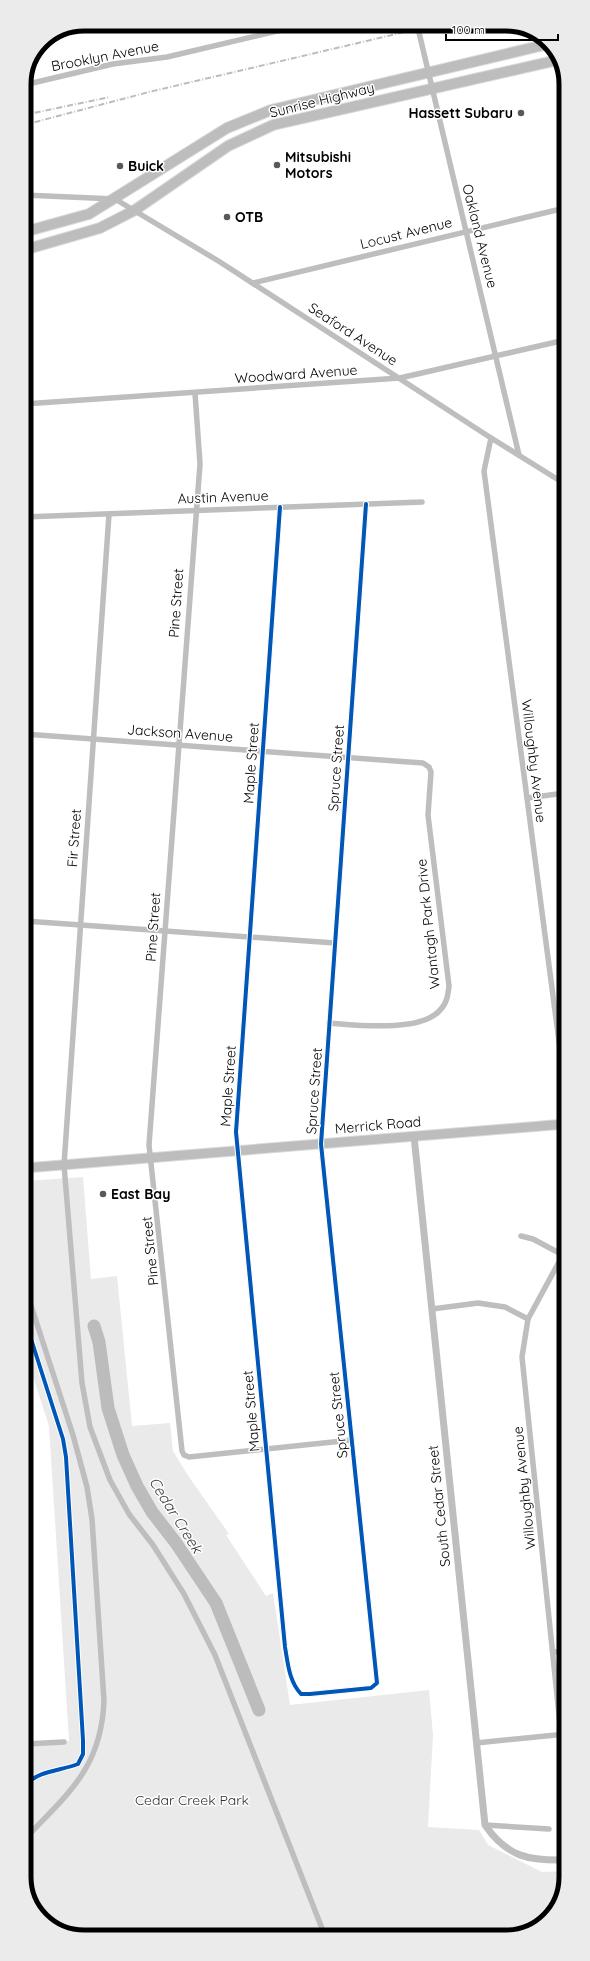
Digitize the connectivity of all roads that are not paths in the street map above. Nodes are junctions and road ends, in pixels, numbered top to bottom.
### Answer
1 (278, 31) edge
2 (419, 31) edge
3 (542, 45) edge
4 (554, 61) edge
5 (428, 72) junction
6 (31, 83) edge
7 (432, 89) junction
8 (31, 195) edge
9 (116, 199) junction
10 (131, 208) junction
11 (559, 209) edge
12 (31, 230) edge
13 (467, 231) junction
14 (31, 248) edge
15 (253, 283) junction
16 (559, 341) edge
17 (497, 356) junction
18 (400, 378) junction
19 (194, 393) junction
20 (31, 404) edge
21 (491, 438) junction
22 (519, 455) junction
23 (559, 480) edge
24 (422, 502) dead end
25 (366, 504) junction
26 (280, 507) junction
27 (195, 510) junction
28 (109, 514) junction
29 (31, 517) edge
30 (31, 735) edge
31 (93, 739) junction
32 (178, 745) junction
33 (263, 751) junction
34 (348, 757) junction
35 (429, 767) joint
36 (559, 794) edge
37 (527, 798) junction
38 (31, 921) edge
39 (80, 925) junction
40 (165, 931) junction
41 (250, 937) junction
42 (334, 944) junction
43 (329, 1023) junction
44 (559, 1034) edge
45 (559, 1125) edge
46 (414, 1136) junction
47 (321, 1144) junction
48 (238, 1151) junction
49 (150, 1158) junction
50 (64, 1165) junction
51 (31, 1168) edge
52 (521, 1236) dead end
53 (559, 1252) edge
54 (559, 1261) edge
55 (31, 1305) edge
56 (432, 1308) junction
57 (528, 1319) junction
58 (352, 1440) junction
59 (266, 1450) junction
60 (553, 1652) junction
61 (559, 1652) edge
62 (296, 1688) joint
63 (559, 1697) edge
64 (559, 1735) edge
65 (64, 1742) dead end
66 (476, 1743) junction
67 (31, 1744) edge
68 (485, 1825) junction
69 (549, 1829) dead end
70 (31, 1833) edge
71 (559, 1860) edge
72 (323, 1930) edge

1 - 6 street, Brooklyn Avenue
2 - 5 street, Oakland Avenue
3 - 5 highway, Sunrise Highway
4 - 7 highway, Sunrise Highway
5 - 7 street, Oakland Avenue
5 - 9 highway, Sunrise Highway
7 - 10 highway, Sunrise Highway
7 - 13 street, Oakland Avenue
8 - 9 street
9 - 10 street, Seaford Avenue
9 - 12 highway, Sunrise Highway
10 - 14 highway, Sunrise Highway
10 - 15 street, Seaford Avenue
11 - 13 street, Locust Avenue
13 - 15 street, Locust Avenue
13 - 17 street, Oakland Avenue
15 - 18 street, Seaford Avenue
16 - 17 street, Woodward Avenue
17 - 18 street, Woodward Avenue
17 - 22 street, Oakland Avenue
18 - 19 street, Woodward Avenue
18 - 21 street, Seaford Avenue
19 - 20 street, Woodward Avenue
19 - 27 street, Pine Street
21 - 22 street, Seaford Avenue
21 - 37 street, Willoughby Avenue
22 - 23 street, Seaford Avenue
24 - 25 street, Austin Avenue
25 - 26 street, Austin Avenue
25 - 34 street, Spruce Street
26 - 27 street, Austin Avenue
26 - 33 street, Maple Street
27 - 28 street, Austin Avenue
27 - 32 street, Pine Street
28 - 29 street, Austin Avenue
28 - 31 street, Fir Street
30 - 31 street, Jackson Avenue
31 - 32 street, Jackson Avenue
31 - 39 street, Fir Street
32 - 33 street, Jackson Avenue
32 - 40 street, Pine Street
33 - 34 street, Jackson Avenue
33 - 41 street, Maple Street
34 - 35 street, Jackson Avenue
34 - 42 street, Spruce Street
35 - 43 street, Wantagh Park Drive
36 - 37 street
37 - 44 street, Willoughby Avenue
38 - 39 street
39 - 40 street
39 - 50 street, Fir Street
40 - 41 street
40 - 49 street, Pine Street
41 - 42 street
41 - 48 street, Maple Street
42 - 43 street, Spruce Street
43 - 47 street, Spruce Street
45 - 46 main road, Merrick Road
46 - 47 main road, Merrick Road
46 - 56 street, South Cedar Street
47 - 48 main road, Merrick Road
47 - 58 street, Spruce Street
48 - 49 main road, Merrick Road
48 - 59 street, Maple Street
49 - 50 main road, Merrick Road
49 - 59 street, Pine Street
50 - 51 main road, Merrick Road
50 - 72 street, Fir Street
52 - 53 street
54 - 57 street, Willoughby Avenue
55 - 70 street
56 - 57 street
56 - 66 street, South Cedar Street
57 - 60 street, Willoughby Avenue
58 - 59 street
58 - 62 street, Spruce Street
59 - 62 street, Maple Street
60 - 61 street
60 - 63 street, Willoughby Avenue
64 - 66 street
65 - 67 street
66 - 68 street, South Cedar Street
68 - 69 street
68 - 71 street

